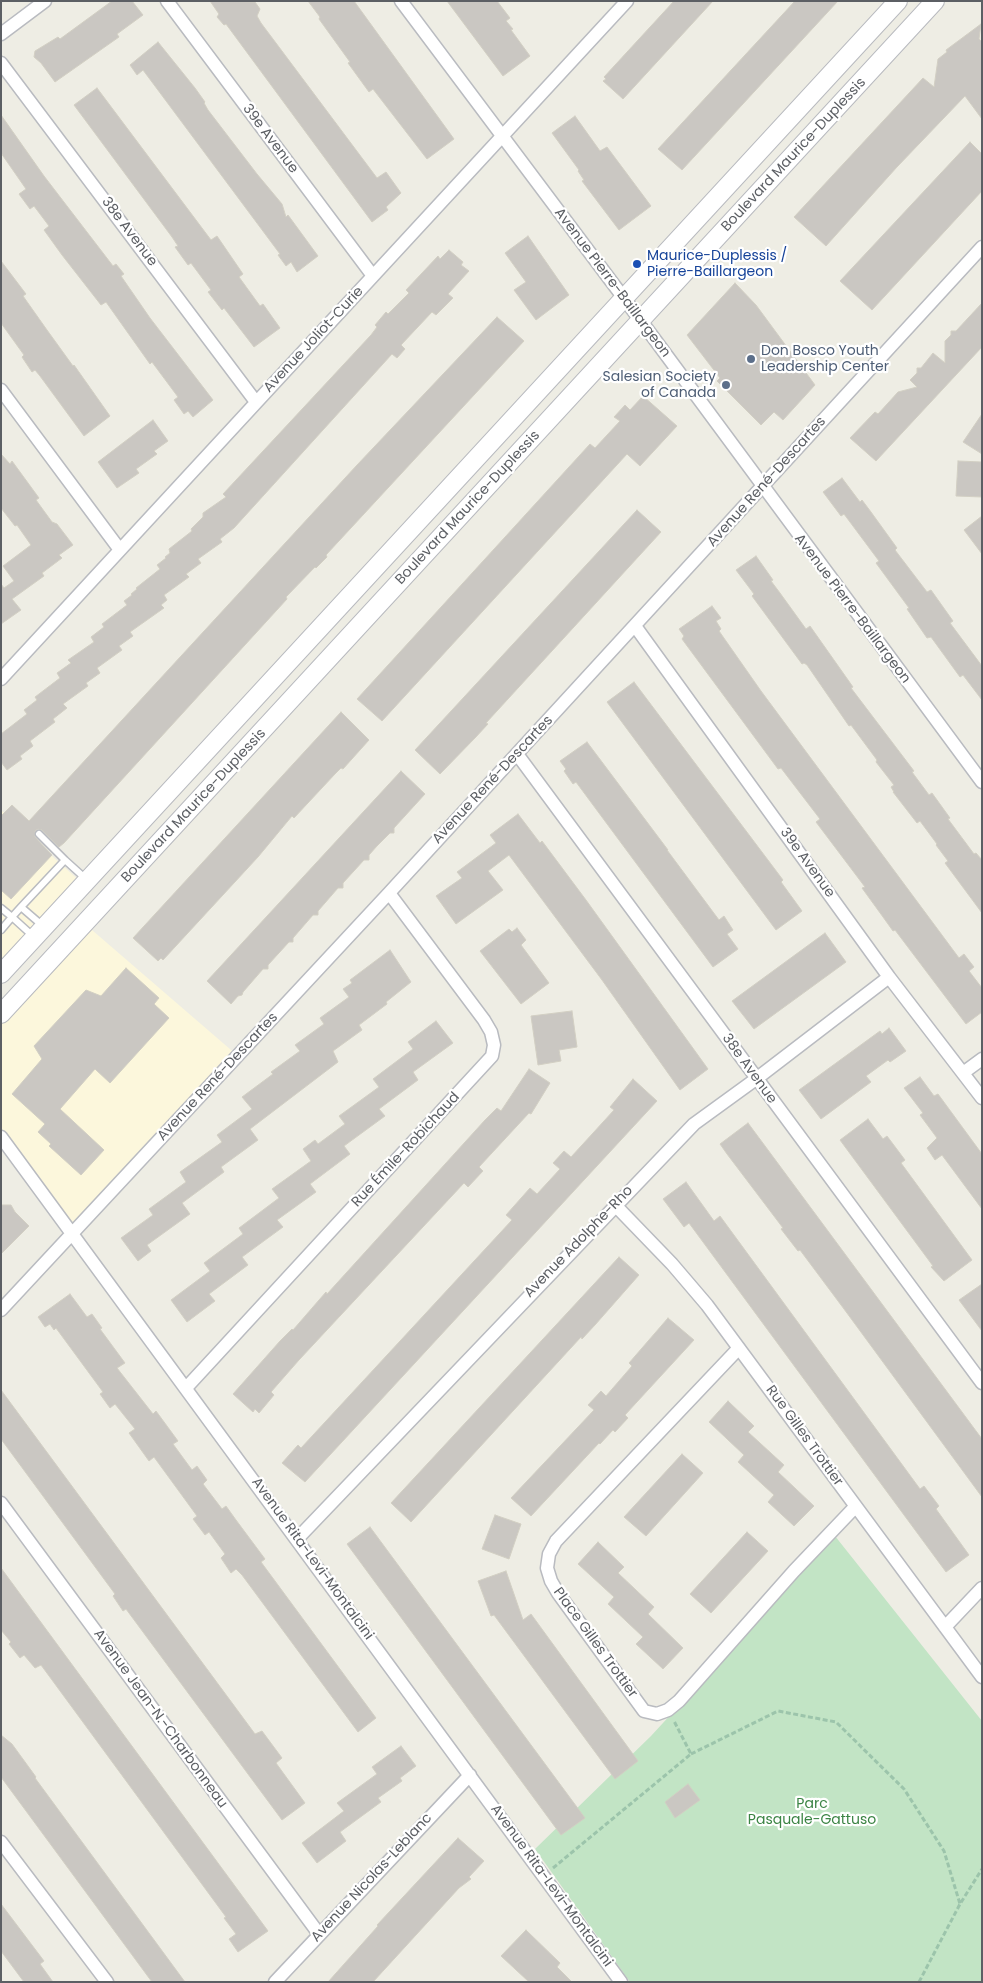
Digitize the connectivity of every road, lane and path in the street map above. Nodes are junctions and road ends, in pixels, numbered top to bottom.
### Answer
1 (45, 1) edge
2 (166, 1) edge
3 (401, 1) edge
4 (627, 1) edge
5 (898, 1) edge
6 (935, 1) edge
7 (1, 34) edge
8 (1, 62) edge
9 (502, 136) junction
10 (982, 248) edge
11 (373, 276) junction
12 (624, 299) junction
13 (641, 321) junction
14 (1, 390) edge
15 (256, 402) junction
16 (762, 487) junction
17 (120, 550) junction
18 (635, 626) junction
19 (1, 679) edge
20 (517, 754) junction
21 (982, 782) edge
22 (38, 834) dead end
23 (65, 860) junction
24 (88, 881) junction
25 (389, 893) junction
26 (21, 907) junction
27 (1, 908) edge
28 (12, 917) junction
29 (1, 930) edge
30 (40, 933) junction
31 (1, 974) edge
32 (889, 977) junction
33 (1, 1014) edge
34 (982, 1059) edge
35 (964, 1073) junction
36 (756, 1079) junction
37 (982, 1098) edge
38 (1, 1137) edge
39 (616, 1204) junction
40 (72, 1234) junction
41 (1, 1310) edge
42 (739, 1348) junction
43 (982, 1384) edge
44 (186, 1388) junction
45 (1, 1503) edge
46 (855, 1507) junction
47 (297, 1539) junction
48 (982, 1588) edge
49 (945, 1627) junction
50 (982, 1676) edge
51 (668, 1710) junction
52 (691, 1754) junction
53 (470, 1775) junction
54 (1, 1842) edge
55 (982, 1868) edge
56 (544, 1876) junction
57 (960, 1904) junction
58 (319, 1934) junction
59 (107, 1982) edge
60 (275, 1982) edge
61 (621, 1982) edge
62 (919, 1982) edge

1 - 7 street
2 - 11 street, 39e Avenue
3 - 9 street, Avenue Pierre-Baillargeon
4 - 9 street, Avenue Joliot-Curie
5 - 12 street, Boulevard Maurice-Duplessis
6 - 13 street, Boulevard Maurice-Duplessis
8 - 15 street, 38e Avenue
9 - 11 street, Avenue Joliot-Curie
9 - 12 street, Avenue Pierre-Baillargeon
10 - 16 street, Avenue René-Descartes
11 - 15 street, Avenue Joliot-Curie
12 - 13 street, Avenue Pierre-Baillargeon
12 - 24 street, Boulevard Maurice-Duplessis
13 - 16 street, Avenue Pierre-Baillargeon
13 - 33 street, Boulevard Maurice-Duplessis
14 - 17 street
15 - 17 street, Avenue Joliot-Curie
16 - 18 street, Avenue René-Descartes
16 - 21 street, Avenue Pierre-Baillargeon
17 - 19 street, Avenue Joliot-Curie
18 - 20 street, Avenue René-Descartes
18 - 32 street, 39e Avenue
20 - 25 street, Avenue René-Descartes
20 - 36 street, 38e Avenue
22 - 23 lane
23 - 24 lane
23 - 26 lane
24 - 30 street, Boulevard Maurice-Duplessis
25 - 40 street, Avenue René-Descartes
25 - 44 street, Rue Émile-Robichaud
26 - 28 lane
26 - 30 lane
27 - 28 lane
28 - 29 lane
28 - 30 lane
30 - 31 street, Boulevard Maurice-Duplessis
32 - 35 street, 39e Avenue
32 - 36 street, Avenue Adolphe-Rho
34 - 35 street
35 - 37 street, 39e Avenue
36 - 39 street, Avenue Adolphe-Rho
36 - 43 street, 38e Avenue
38 - 40 street, Avenue Rita-Levi-Montalcini
39 - 42 street, Rue Gilles Trottier
39 - 47 street, Avenue Adolphe-Rho
40 - 41 street, Avenue René-Descartes
40 - 44 street, Avenue Rita-Levi-Montalcini
42 - 46 street, Rue Gilles Trottier
42 - 51 street, Place Gilles Trottier
44 - 47 street, Avenue Rita-Levi-Montalcini
45 - 58 street, Avenue Jean-N.-Charbonneau
46 - 49 street, Rue Gilles Trottier
46 - 51 street
47 - 53 street, Avenue Rita-Levi-Montalcini
48 - 49 street
49 - 50 street, Rue Gilles Trottier
51 - 52 path
52 - 56 path
52 - 57 path
53 - 56 street, Avenue Rita-Levi-Montalcini
53 - 58 street, Avenue Nicolas-Leblanc
54 - 59 street
55 - 57 path
56 - 61 street, Avenue Rita-Levi-Montalcini
57 - 62 path
58 - 60 street, Avenue Nicolas-Leblanc

